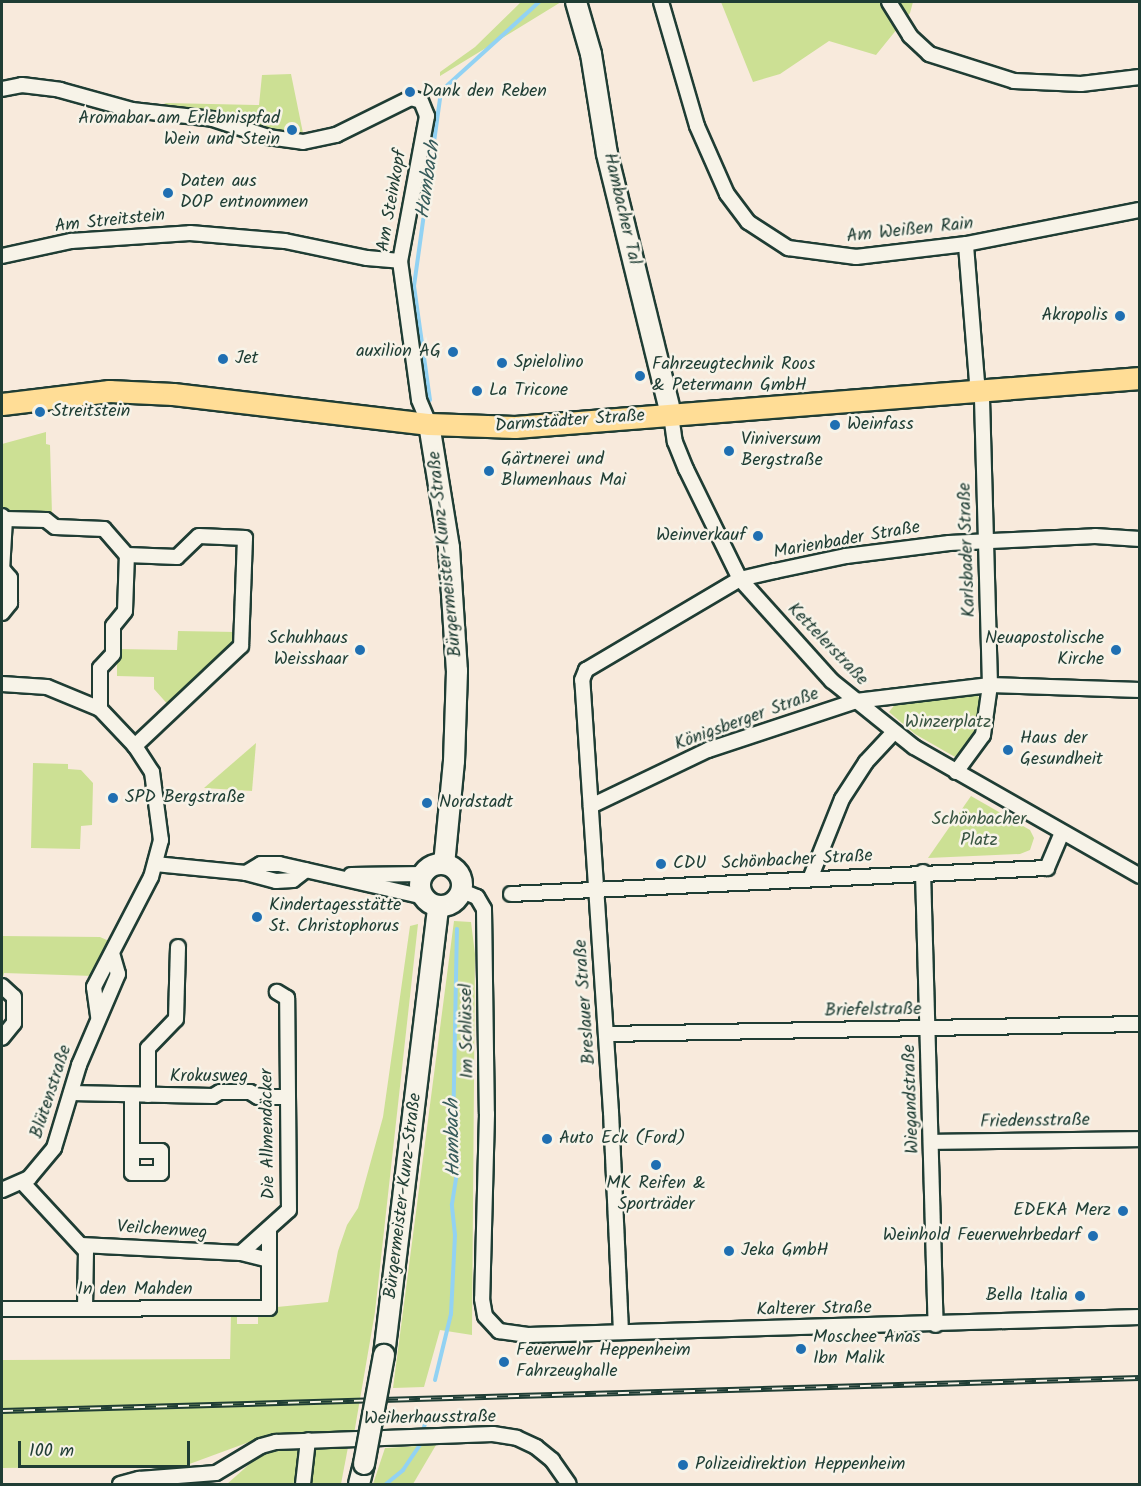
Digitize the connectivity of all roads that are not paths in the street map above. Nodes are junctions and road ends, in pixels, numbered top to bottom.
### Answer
1 (576, 2) edge
2 (661, 2) edge
3 (889, 2) edge
4 (1140, 76) edge
5 (2, 88) edge
6 (1140, 210) edge
7 (966, 244) junction
8 (2, 255) edge
9 (400, 261) junction
10 (1140, 378) edge
11 (979, 391) junction
12 (2, 404) edge
13 (671, 415) junction
14 (429, 424) junction
15 (3, 518) edge
16 (1140, 538) edge
17 (985, 540) junction
18 (127, 555) junction
19 (2, 571) edge
20 (740, 579) junction
21 (2, 613) edge
22 (586, 670) joint
23 (2, 684) edge
24 (990, 685) junction
25 (1140, 690) edge
26 (856, 701) junction
27 (100, 709) junction
28 (894, 732) junction
29 (135, 746) junction
30 (956, 772) junction
31 (591, 806) junction
32 (1062, 833) junction
33 (155, 864) junction
34 (444, 864) junction
35 (923, 872) junction
36 (424, 874) junction
37 (343, 876) junction
38 (1140, 876) edge
39 (810, 879) junction
40 (597, 889) junction
41 (462, 891) junction
42 (511, 894) dead end
43 (431, 902) junction
44 (177, 947) dead end
45 (2, 986) edge
46 (277, 992) dead end
47 (1140, 1024) edge
48 (927, 1028) junction
49 (606, 1034) junction
50 (2, 1038) edge
51 (71, 1093) junction
52 (132, 1095) junction
53 (148, 1095) junction
54 (285, 1097) junction
55 (1140, 1139) edge
56 (931, 1142) junction
57 (132, 1151) dead end
58 (22, 1182) junction
59 (2, 1190) edge
60 (269, 1229) junction
61 (81, 1245) junction
62 (242, 1253) junction
63 (269, 1260) junction
64 (85, 1307) junction
65 (2, 1309) edge
66 (1140, 1317) edge
67 (491, 1325) joint
68 (936, 1325) junction
69 (621, 1332) junction
70 (308, 1440) junction
71 (120, 1485) edge
72 (303, 1485) edge
73 (359, 1485) edge
74 (569, 1485) edge

1 - 13 street, Hambacher Tal
2 - 7 street, Am Weißen Rain
3 - 4 street
5 - 9 street, Am Steinkopf
6 - 7 street, Am Weißen Rain
7 - 11 street, Karlsbader Straße
8 - 9 street, Am Streitstein
9 - 14 street, Am Steinkopf
10 - 11 main road, Darmstädter Straße
11 - 13 main road, Darmstädter Straße
11 - 17 street, Karlsbader Straße
12 - 14 main road, Darmstädter Straße
13 - 14 main road, Darmstädter Straße
13 - 20 street, Kettelerstraße
14 - 34 street, Bürgermeister-Kunz-Straße
15 - 18 street
15 - 19 street
16 - 17 street, Marienbader Straße
17 - 20 street, Marienbader Straße
17 - 24 street, Karlsbader Straße
18 - 27 street
18 - 29 street
19 - 21 street
20 - 22 street, Marienbader Straße
20 - 26 street, Kettelerstraße
22 - 31 street, Breslauer Straße
23 - 27 street
24 - 25 street, Königsberger Straße
24 - 26 street, Königsberger Straße
24 - 30 street, Karlsbader Straße
26 - 28 street, Kettelerstraße
26 - 31 street, Königsberger Straße
27 - 29 street, Blütenstraße
28 - 30 street, Kettelerstraße
28 - 39 street
29 - 33 street, Blütenstraße
30 - 32 street, Kettelerstraße
31 - 40 street, Breslauer Straße
32 - 35 street, Schönbacher Straße
32 - 38 street, Kettelerstraße
33 - 37 street
33 - 51 street, Blütenstraße
34 - 36 street
34 - 41 street
35 - 39 street, Schönbacher Straße
35 - 48 street, Wiegandstraße
36 - 37 street
36 - 43 street
37 - 43 street
39 - 40 street, Schönbacher Straße
40 - 42 street, Schönbacher Straße
40 - 49 street, Breslauer Straße
41 - 43 street
41 - 67 street, Im Schlüssel
43 - 73 street, Bürgermeister-Kunz-Straße, bridge
44 - 53 street
45 - 50 street
46 - 54 street, Die Allmendäcker
47 - 48 street, Briefelstraße
48 - 49 street, Briefelstraße
48 - 56 street, Wiegandstraße
49 - 69 street, Breslauer Straße
51 - 52 street, Krokusweg
51 - 58 street, Blütenstraße
52 - 53 street, Krokusweg
52 - 57 street
53 - 54 street, Krokusweg
54 - 60 street, Die Allmendäcker
55 - 56 street, Friedensstraße
56 - 68 street, Wiegandstraße
58 - 59 street, Blütenstraße
58 - 61 street
60 - 62 street
60 - 63 street
61 - 62 street, Veilchenweg
61 - 64 street
62 - 63 street, Veilchenweg
63 - 64 street, In den Mahden
64 - 65 street, In den Mahden
66 - 68 street, Kalterer Straße
67 - 69 street, Kalterer Straße
68 - 69 street, Kalterer Straße
70 - 71 street, Weiherhausstraße
70 - 72 street
70 - 74 street, Weiherhausstraße

